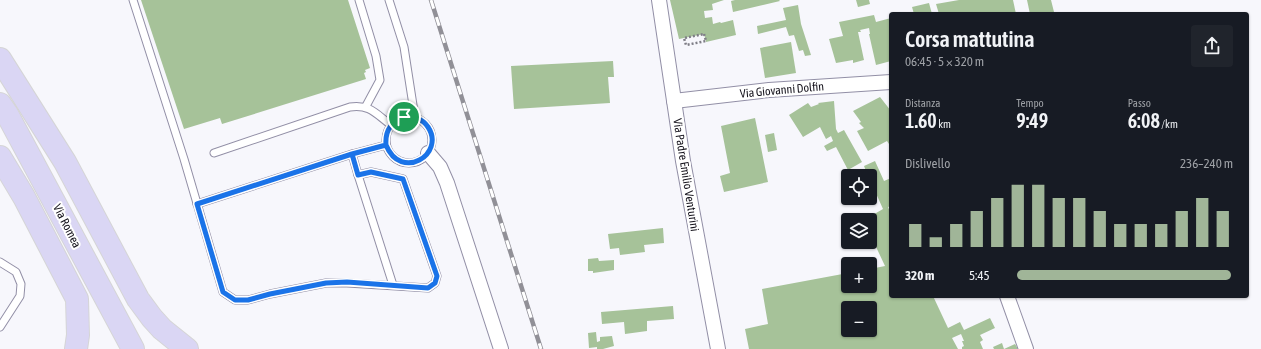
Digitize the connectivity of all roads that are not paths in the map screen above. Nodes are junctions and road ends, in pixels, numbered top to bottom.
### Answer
1 (133, 0) edge
2 (359, 0) edge
3 (389, 0) edge
4 (659, 0) edge
5 (0, 59) edge
6 (889, 82) edge
7 (674, 101) junction
8 (0, 104) edge
9 (366, 106) junction
10 (415, 118) junction
11 (391, 125) junction
12 (386, 145) junction
13 (214, 153) dead end
14 (428, 153) junction
15 (352, 154) junction
16 (0, 157) edge
17 (358, 175) junction
18 (197, 204) junction
19 (0, 262) edge
20 (393, 285) junction
21 (1008, 298) edge
22 (0, 327) edge
23 (76, 349) edge
24 (133, 349) edge
25 (187, 349) edge
26 (500, 349) edge
27 (718, 349) edge
28 (1026, 349) edge

1 - 18 lane
2 - 9 lane
3 - 10 lane
4 - 7 street, Via Padre Emilio Venturini
5 - 25 main road
6 - 7 street, Via Giovanni Dolfin
7 - 27 street, Via Padre Emilio Venturini
8 - 24 main road, Via Romea
9 - 11 lane
9 - 13 lane
10 - 11 lane
10 - 14 lane
11 - 12 lane
12 - 14 lane
12 - 15 lane
14 - 26 street
15 - 17 lane
15 - 18 lane
16 - 23 main road
17 - 20 lane
17 - 20 lane
18 - 20 lane
19 - 22 lane
21 - 28 street

